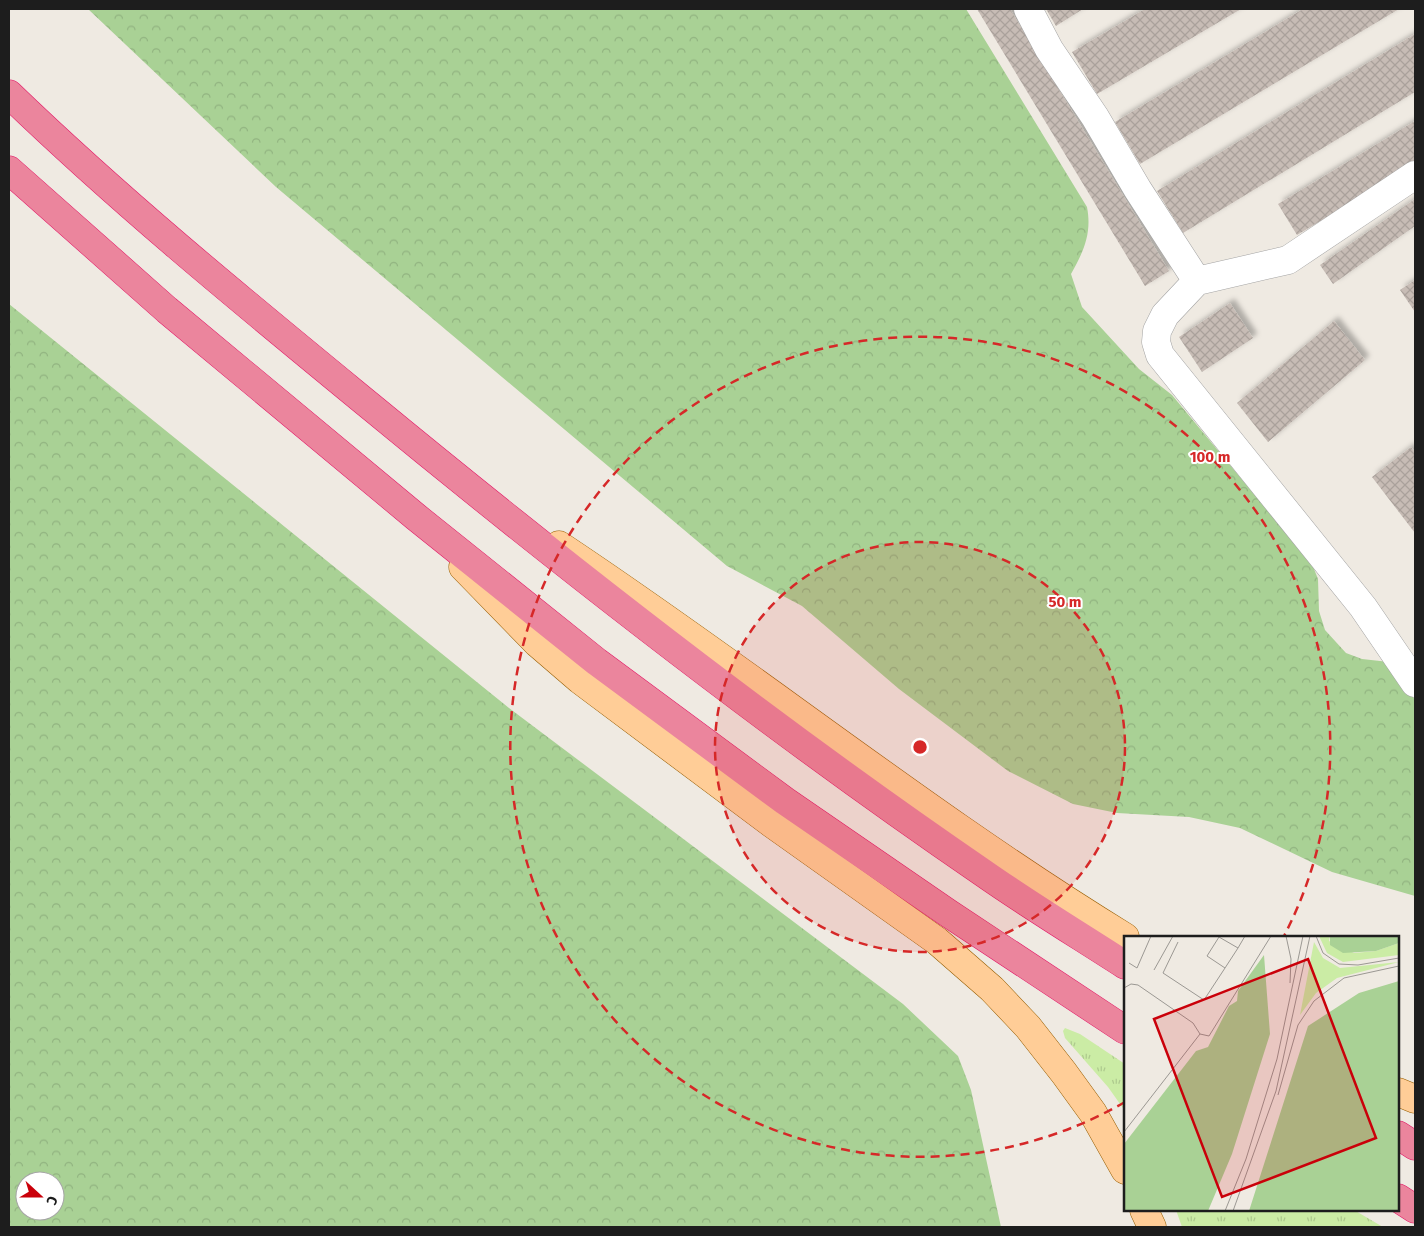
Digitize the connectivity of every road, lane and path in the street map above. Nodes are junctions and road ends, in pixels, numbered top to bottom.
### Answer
1 (1028, 9) edge
2 (9, 94) edge
3 (9, 170) edge
4 (1415, 175) edge
5 (1197, 281) junction
6 (453, 475) junction
7 (416, 517) junction
8 (1415, 683) edge
9 (1124, 936) edge
10 (1124, 964) edge
11 (1124, 1029) edge
12 (1399, 1092) edge
13 (1415, 1099) edge
14 (1399, 1136) edge
15 (1415, 1146) edge
16 (1124, 1168) edge
17 (1399, 1199) edge
18 (1415, 1208) edge
19 (1144, 1211) edge
20 (1152, 1227) edge

1 - 5 lane
2 - 6 highway
3 - 7 highway
4 - 5 lane
5 - 8 lane
6 - 9 main road
6 - 10 highway
7 - 11 highway
7 - 16 main road
12 - 13 main road
14 - 15 highway
17 - 18 highway
19 - 20 main road

